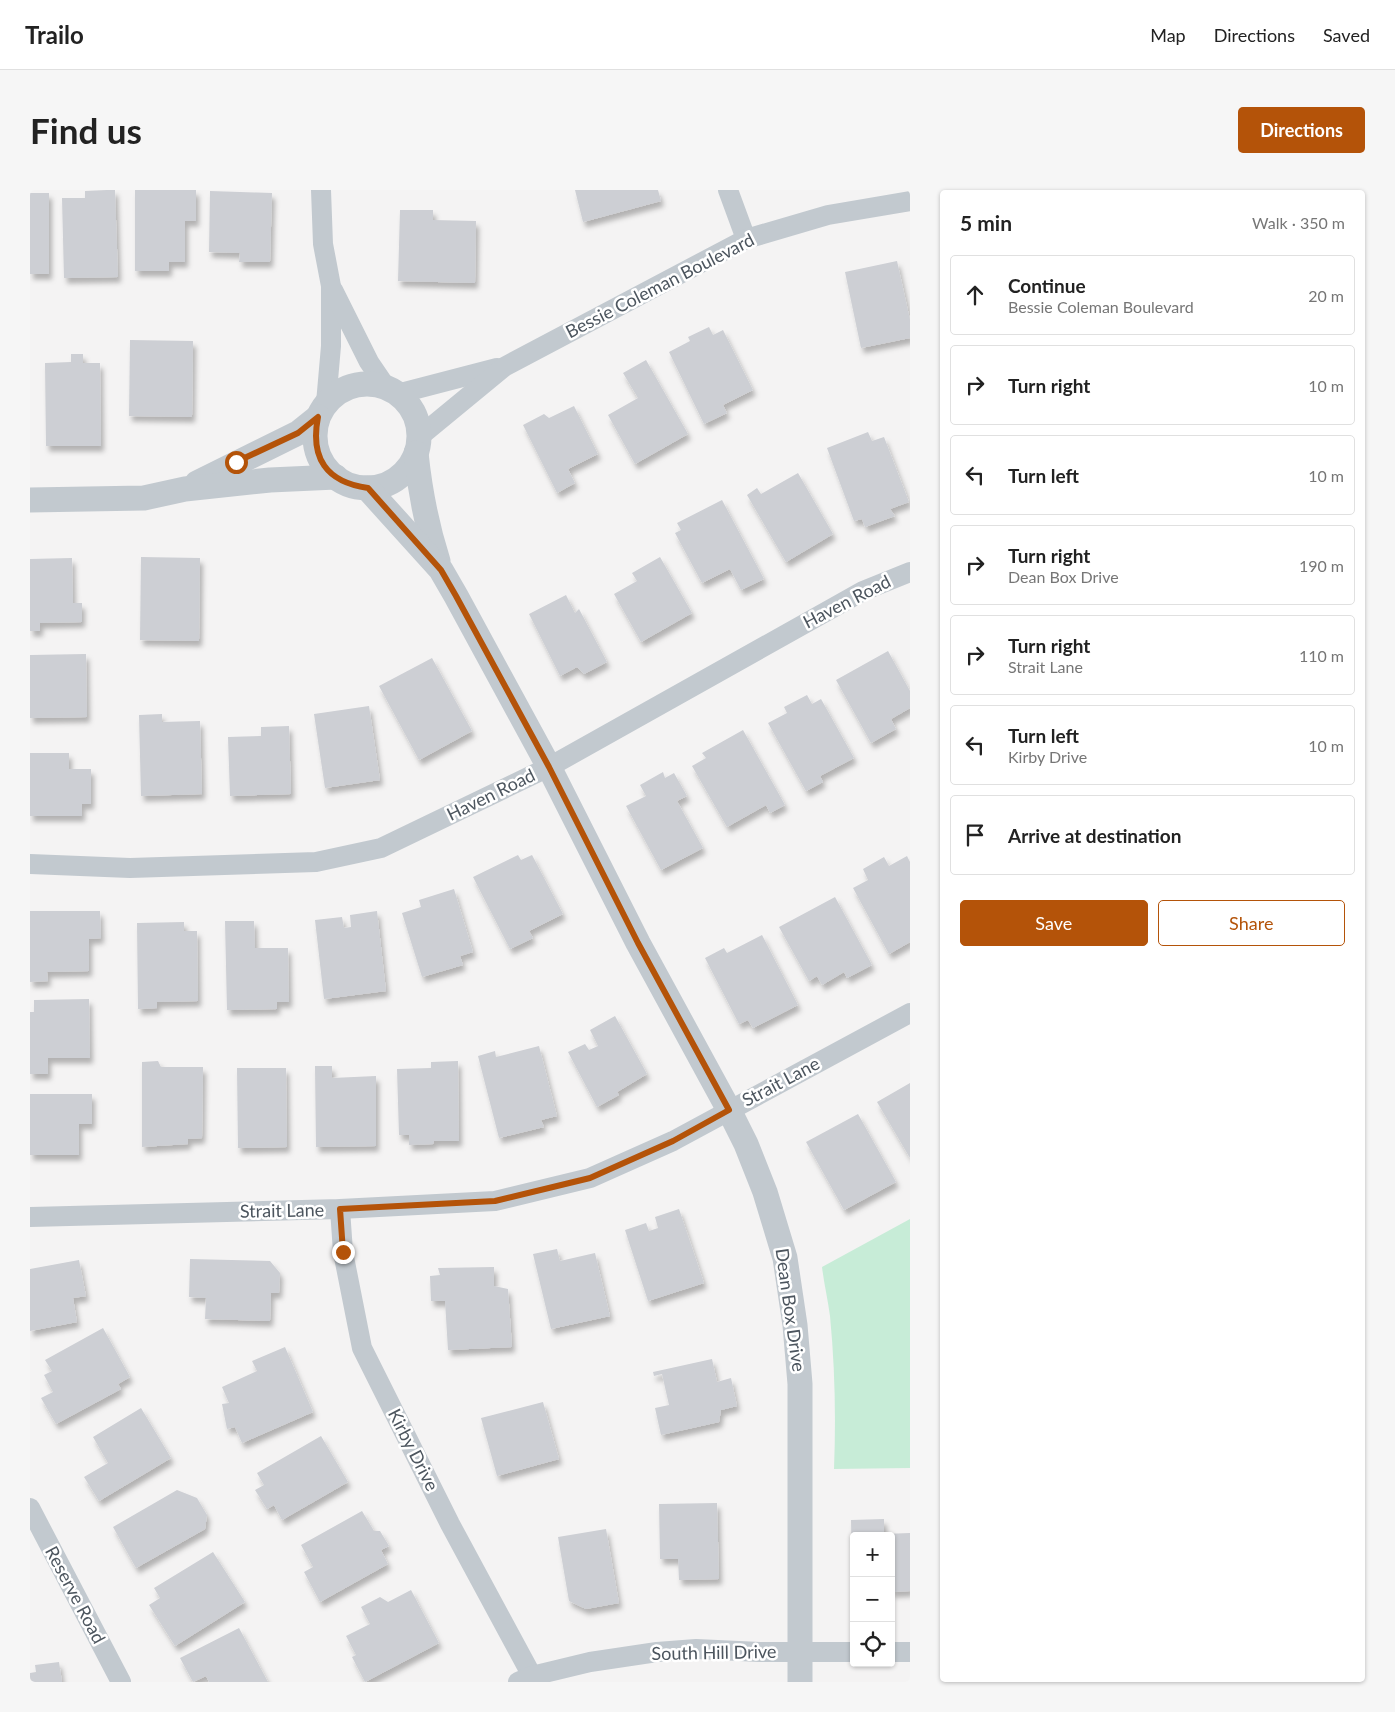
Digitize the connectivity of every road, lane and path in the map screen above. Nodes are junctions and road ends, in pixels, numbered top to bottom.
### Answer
1 (320, 190) edge
2 (728, 190) edge
3 (910, 200) edge
4 (746, 239) junction
5 (331, 286) junction
6 (504, 366) junction
7 (391, 390) junction
8 (322, 410) junction
9 (418, 445) junction
10 (336, 478) junction
11 (368, 488) junction
12 (186, 489) junction
13 (30, 500) edge
14 (441, 570) junction
15 (910, 572) edge
16 (549, 767) junction
17 (30, 864) edge
18 (910, 1013) edge
19 (729, 1110) junction
20 (340, 1209) junction
21 (30, 1217) edge
22 (30, 1508) edge
23 (800, 1652) junction
24 (850, 1652) edge
25 (895, 1652) edge
26 (910, 1652) edge
27 (525, 1679) edge
28 (121, 1682) edge
29 (800, 1682) edge

1 - 5 street
2 - 4 street
3 - 4 street, Bessie Coleman Boulevard
4 - 6 street, Bessie Coleman Boulevard
5 - 7 street
5 - 8 street
6 - 7 street, Bessie Coleman Boulevard
6 - 9 street, Bessie Coleman Boulevard
7 - 8 street
7 - 9 street
8 - 10 street
8 - 12 street
9 - 11 street
9 - 14 street, Dean Box Drive
10 - 11 street
10 - 12 street
11 - 14 street, Dean Box Drive
12 - 13 street
14 - 16 street, Dean Box Drive
15 - 16 street, Haven Road
16 - 17 street, Haven Road
16 - 19 street, Dean Box Drive
18 - 19 street, Strait Lane
19 - 20 street, Strait Lane
19 - 23 street, Dean Box Drive
20 - 21 street, Strait Lane
20 - 27 street, Kirby Drive
22 - 28 street, Reserve Road
23 - 24 street, South Hill Drive
23 - 27 street, South Hill Drive
23 - 29 street, Dean Box Drive
25 - 26 street

